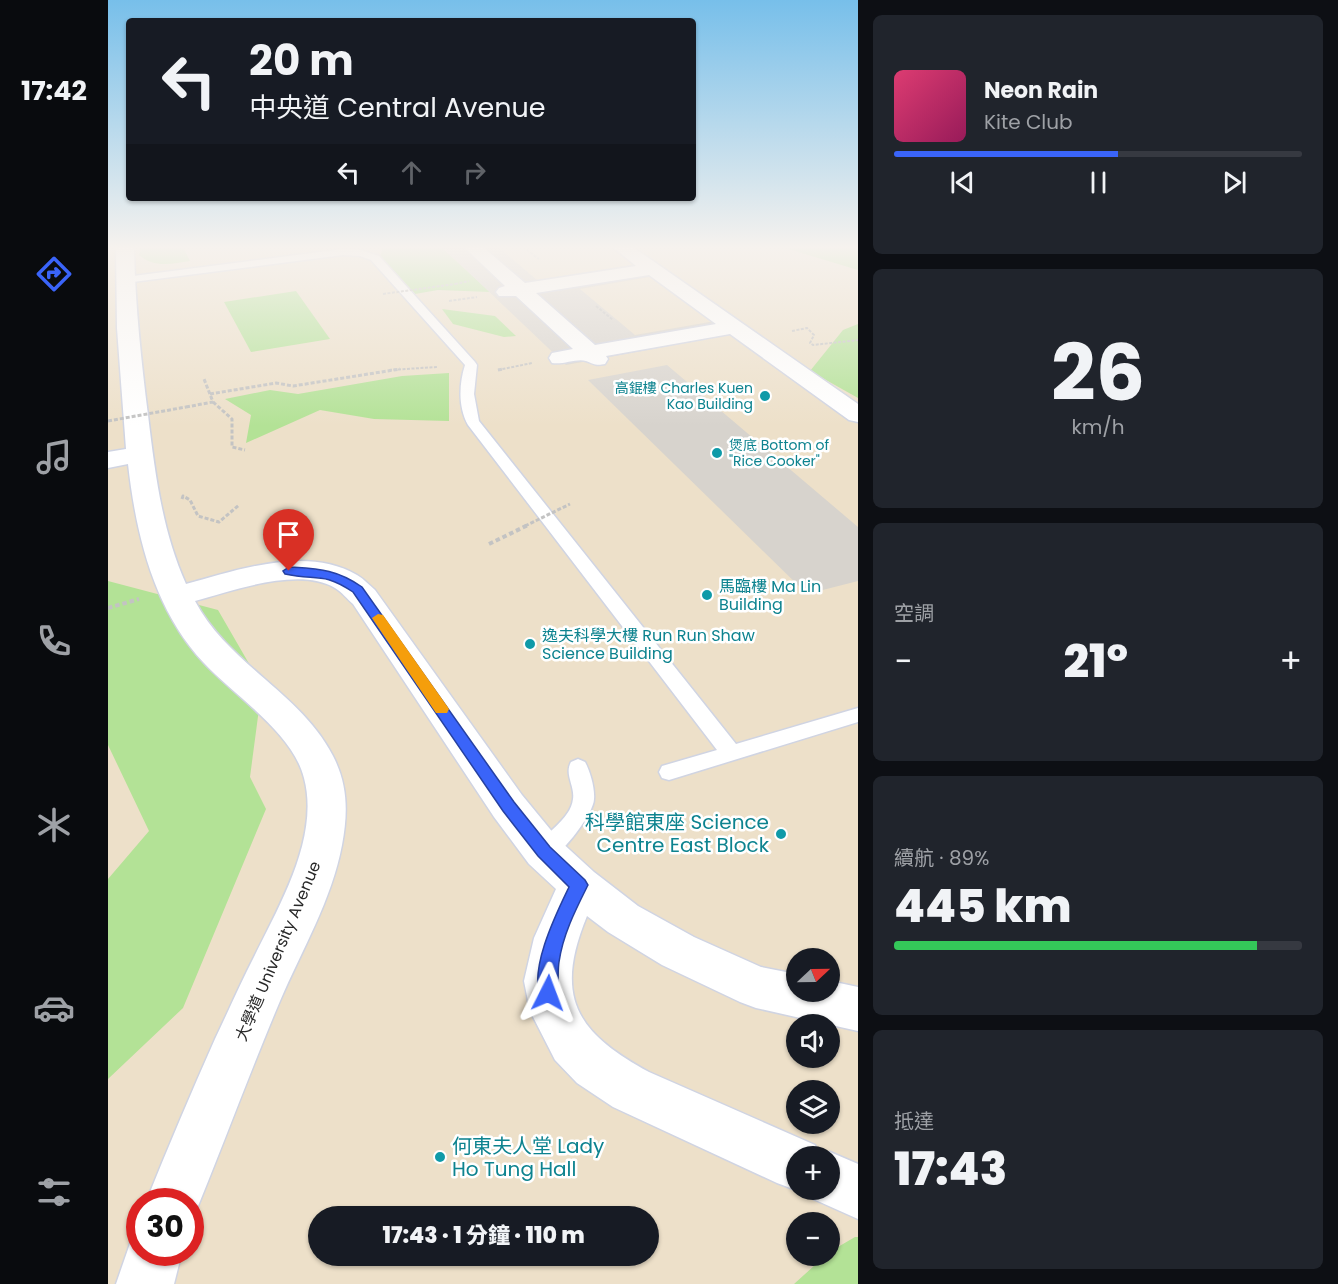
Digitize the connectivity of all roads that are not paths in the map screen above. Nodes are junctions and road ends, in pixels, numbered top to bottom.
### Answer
1 (125, 307) edge
2 (416, 307) edge
3 (539, 307) edge
4 (705, 307) edge
5 (733, 327) junction
6 (593, 356) junction
7 (560, 358) road end
8 (858, 415) edge
9 (140, 454) junction
10 (108, 460) edge
11 (176, 596) junction
12 (858, 715) edge
13 (731, 753) junction
14 (578, 767) dead end
15 (669, 772) dead end
16 (544, 852) junction
17 (579, 885) junction
18 (858, 1010) edge
19 (786, 1160) edge
20 (840, 1184) edge
21 (179, 1188) edge
22 (858, 1192) edge
23 (150, 1266) edge
24 (146, 1284) edge

1 - 9 street, 大學道 University Avenue
2 - 13 lane
3 - 6 street
4 - 5 street
5 - 6 street
5 - 8 street
6 - 7 street
9 - 10 street
9 - 11 street, 大學道 University Avenue
11 - 16 street
11 - 21 street, 大學道 University Avenue
12 - 13 lane
13 - 15 lane
14 - 16 lane
16 - 17 street
17 - 18 street
17 - 19 street
20 - 22 street
23 - 24 street

